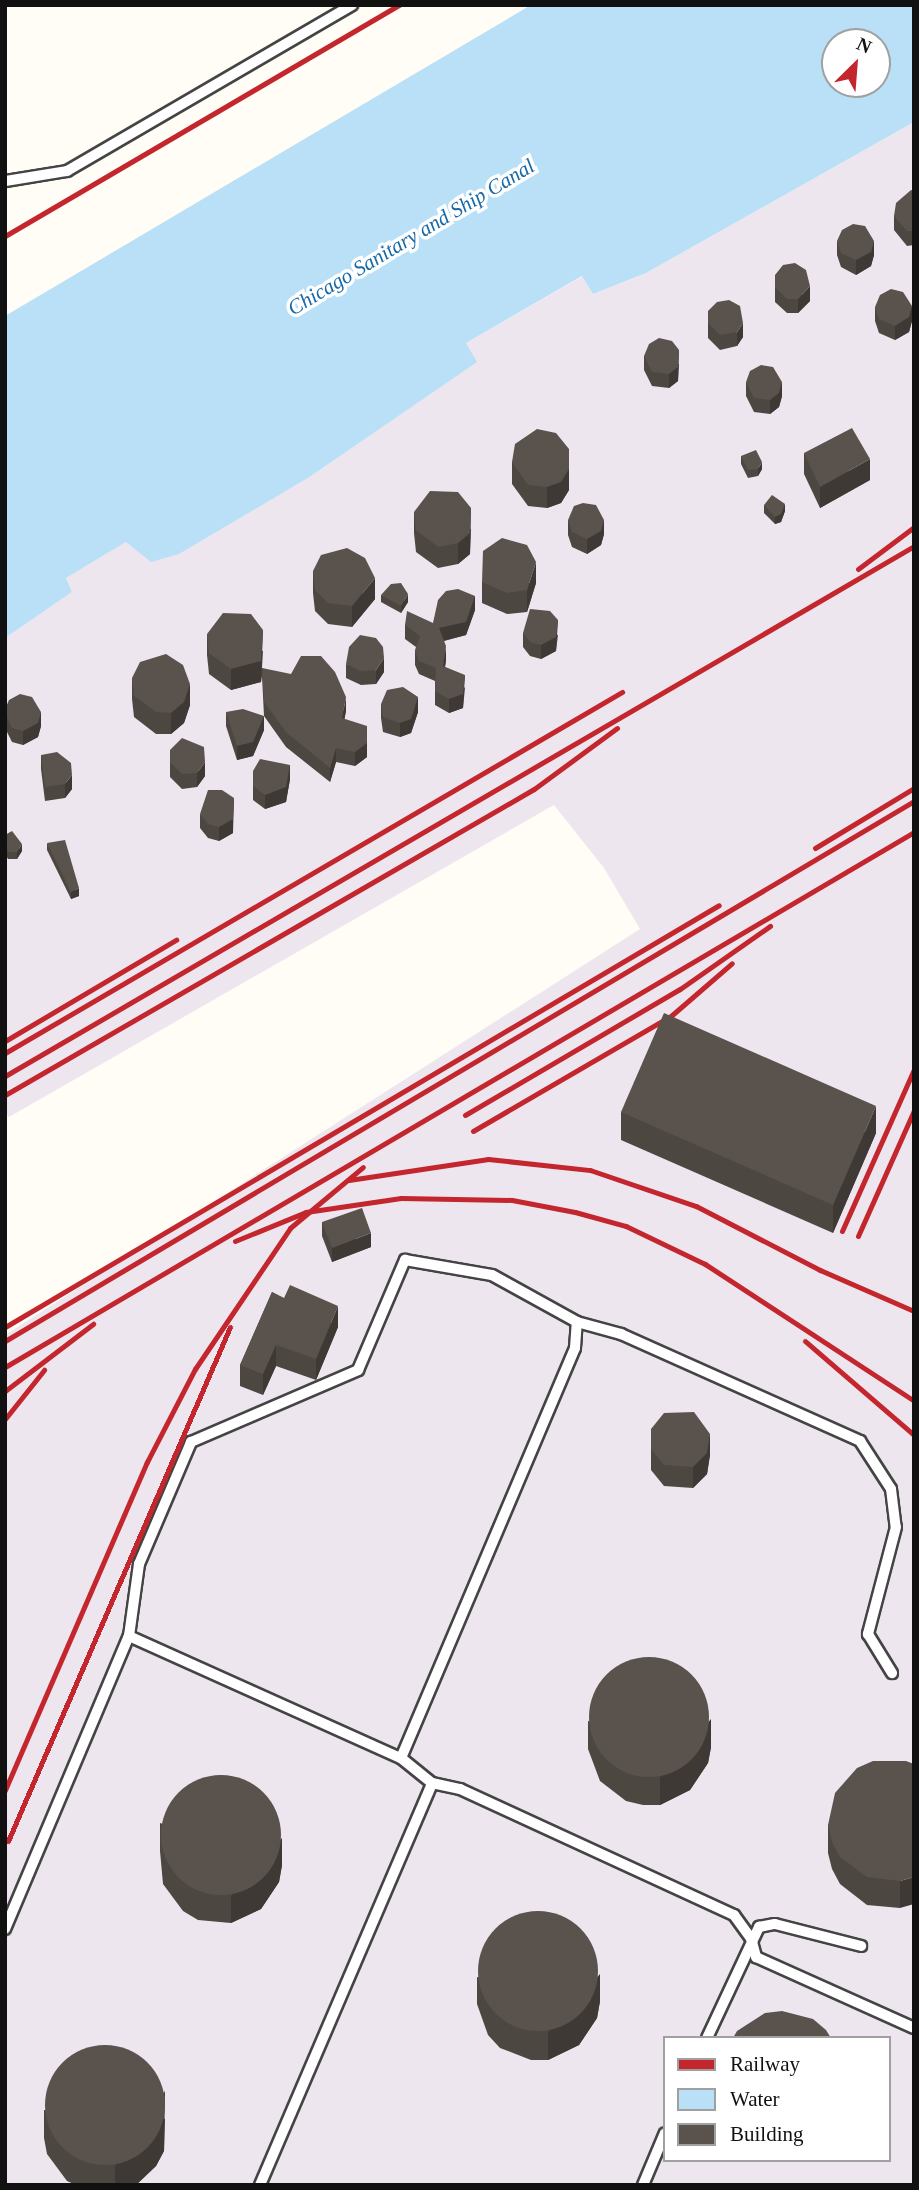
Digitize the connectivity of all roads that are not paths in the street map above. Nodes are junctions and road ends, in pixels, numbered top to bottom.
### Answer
1 (352, 5) edge
2 (6, 181) edge
3 (578, 1322) junction
4 (130, 1636) junction
5 (892, 1673) dead end
6 (401, 1758) junction
7 (432, 1783) junction
8 (5, 1929) edge
9 (751, 1938) junction
10 (861, 1946) dead end
11 (914, 2028) edge
12 (708, 2036) edge
13 (664, 2135) edge
14 (260, 2185) edge
15 (643, 2185) edge

1 - 2 lane
3 - 4 lane
3 - 5 lane
3 - 6 lane
4 - 6 lane
4 - 8 lane
6 - 7 lane
7 - 9 lane
7 - 14 lane
9 - 10 lane
9 - 11 lane
9 - 12 lane
13 - 15 lane

